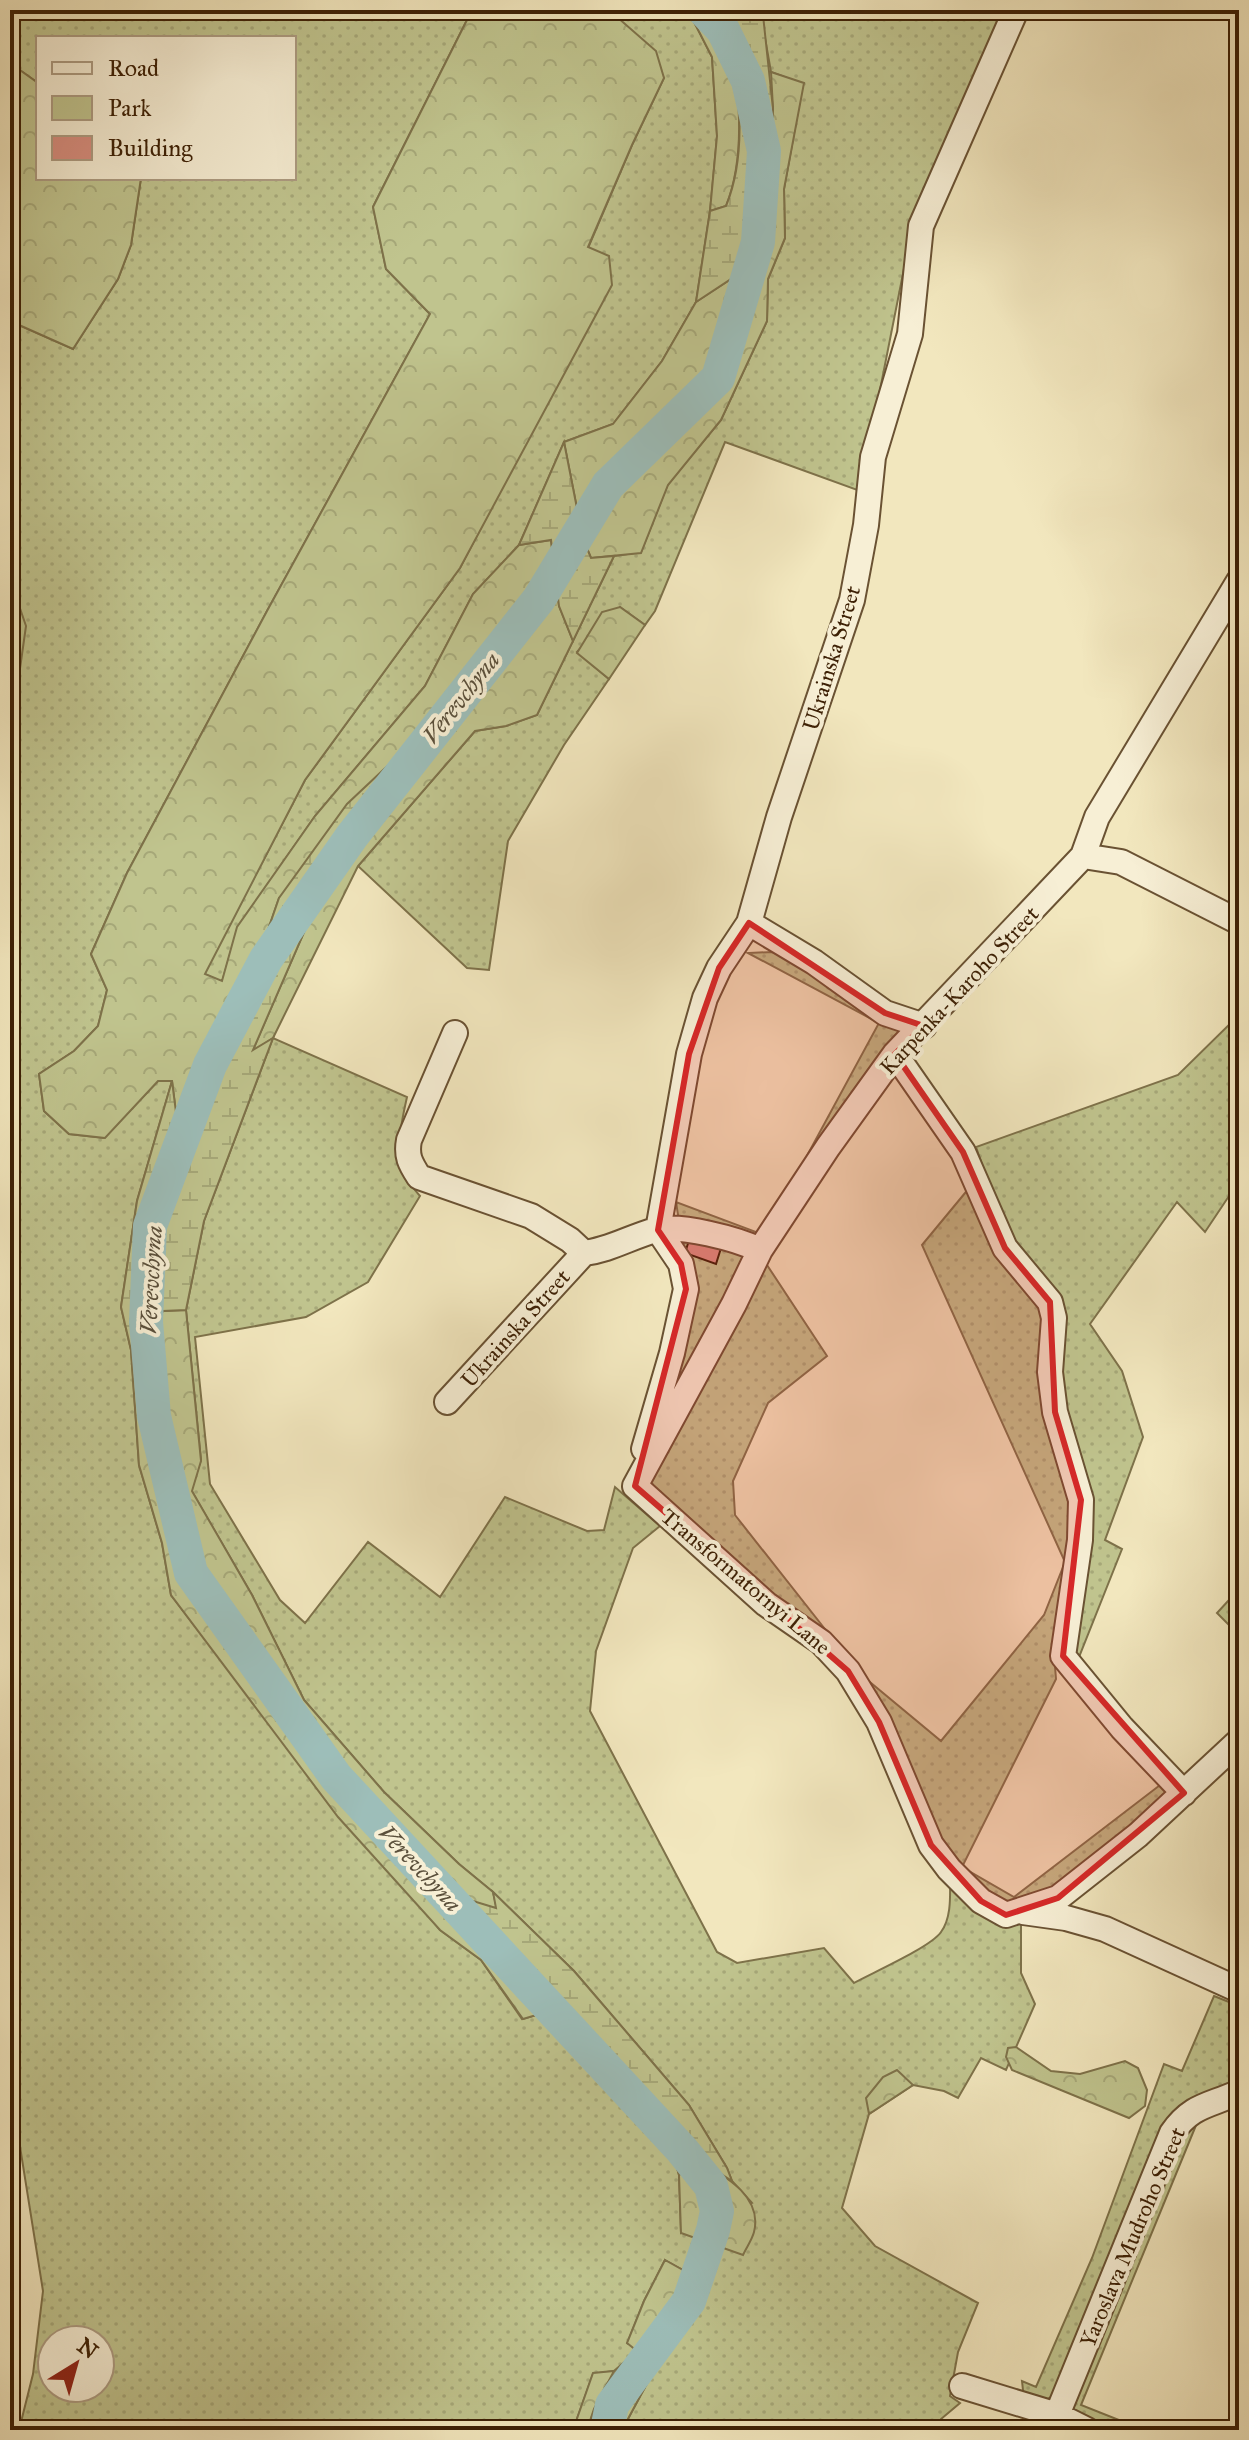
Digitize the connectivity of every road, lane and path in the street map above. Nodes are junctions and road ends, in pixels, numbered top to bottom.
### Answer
1 (1016, 10) edge
2 (1239, 581) edge
3 (1083, 856) junction
4 (1239, 922) edge
5 (749, 923) junction
6 (924, 1026) junction
7 (455, 1033) dead end
8 (895, 1054) junction
9 (658, 1230) junction
10 (760, 1250) junction
11 (584, 1253) junction
12 (447, 1402) dead end
13 (635, 1486) junction
14 (1239, 1741) edge
15 (1184, 1793) junction
16 (1014, 1914) junction
17 (1239, 1990) edge
18 (1239, 2092) edge
19 (962, 2386) dead end
20 (1057, 2415) junction
21 (1087, 2430) edge

1 - 5 street, Ukrainska Street
2 - 3 street, Karpenka-Karoho Street
3 - 4 street
3 - 6 street, Karpenka-Karoho Street
5 - 6 street
5 - 9 street, Ukrainska Street
6 - 8 street, Karpenka-Karoho Street
7 - 11 street, Ukrainska Street
8 - 10 street, Karpenka-Karoho Street
8 - 15 street
9 - 10 street
9 - 11 street, Ukrainska Street
9 - 13 street
10 - 13 street, Karpenka-Karoho Street
11 - 12 street, Ukrainska Street
13 - 16 street, Transformatornyi Lane
14 - 15 street
15 - 16 street
16 - 17 street
18 - 20 street, Yaroslava Mudroho Street
19 - 20 street
20 - 21 street

